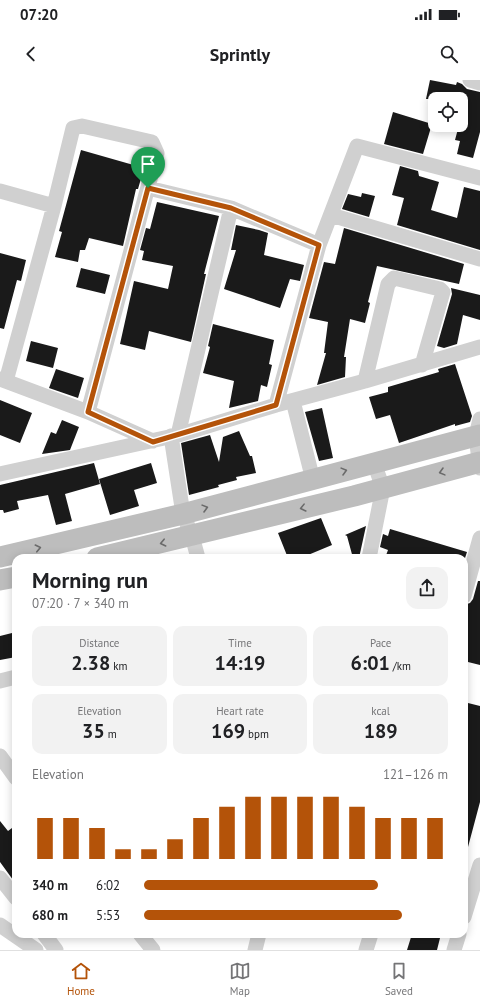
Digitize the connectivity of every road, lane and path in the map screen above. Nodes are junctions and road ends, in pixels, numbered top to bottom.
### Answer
1 (470, 80) edge
2 (480, 83) edge
3 (480, 178) edge
4 (148, 188) junction
5 (0, 191) edge
6 (54, 206) junction
7 (231, 208) junction
8 (331, 215) junction
9 (319, 245) junction
10 (480, 259) edge
11 (480, 347) edge
12 (422, 365) junction
13 (3, 380) edge
14 (365, 381) junction
15 (293, 401) junction
16 (276, 405) junction
17 (88, 412) junction
18 (479, 430) edge
19 (175, 436) junction
20 (153, 442) junction
21 (374, 463) junction
22 (480, 464) edge
23 (0, 474) edge
24 (313, 480) junction
25 (383, 488) junction
26 (183, 514) junction
27 (192, 536) junction
28 (480, 538) edge
29 (12, 554) edge
30 (13, 554) edge
31 (115, 554) edge
32 (197, 554) edge
33 (370, 554) edge
34 (0, 557) edge
35 (12, 578) edge
36 (0, 580) edge
37 (468, 582) edge
38 (12, 679) edge
39 (0, 681) edge
40 (0, 756) edge
41 (12, 772) edge
42 (480, 866) edge
43 (0, 878) edge
44 (12, 893) edge
45 (468, 904) edge
46 (0, 925) edge
47 (12, 933) edge
48 (19, 938) edge
49 (47, 938) edge
50 (144, 938) edge
51 (258, 938) edge
52 (370, 938) edge
53 (458, 938) edge
54 (36, 950) edge
55 (56, 950) edge
56 (154, 950) edge
57 (255, 950) edge
58 (366, 950) edge
59 (454, 950) edge

1 - 2 street
3 - 8 street
4 - 6 street
4 - 7 street
4 - 17 street
5 - 6 street
6 - 13 street
7 - 9 street
7 - 19 street
8 - 9 street
8 - 10 street
9 - 16 street
11 - 12 street
12 - 14 street
12 - 14 street
13 - 17 street
14 - 15 street
15 - 16 street
15 - 24 street
16 - 19 street
17 - 20 street
18 - 21 street
18 - 22 street
19 - 20 street
19 - 26 street
20 - 23 street
24 -> 21 street
21 - 25 street
22 -> 25 street
26 -> 24 street
25 -> 27 street
25 - 33 street
26 - 27 street
30 -> 26 street
27 -> 31 street
27 - 32 street
28 - 37 street
34 -> 29 street
35 - 36 street
38 - 39 street
40 - 41 street
42 - 45 street
43 - 44 street
46 - 47 street
48 - 54 street
49 - 55 street
50 - 56 street
51 - 57 street
52 - 58 street
53 - 59 street

